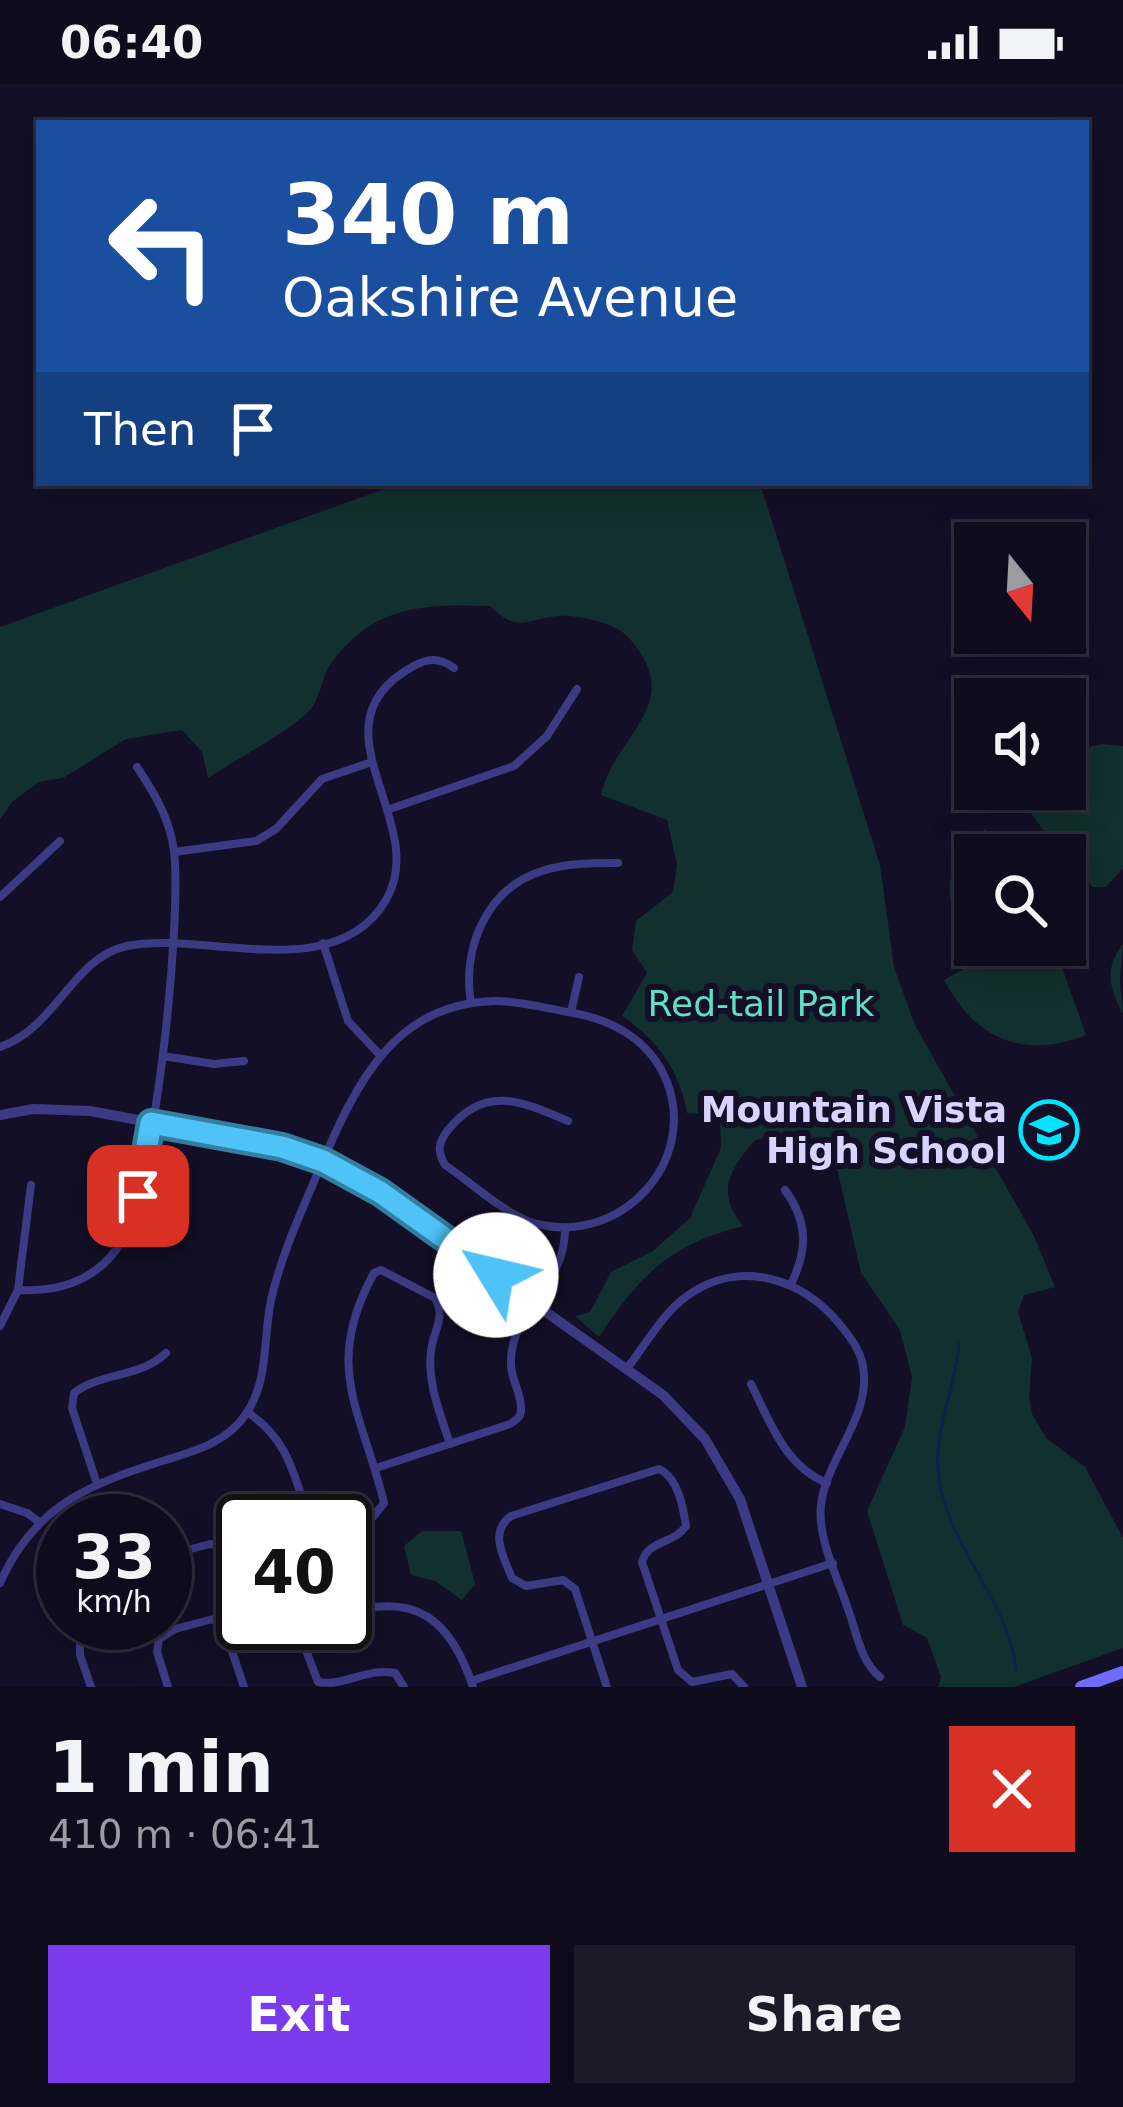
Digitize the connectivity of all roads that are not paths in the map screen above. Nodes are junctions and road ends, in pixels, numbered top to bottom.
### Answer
1 (454, 668) dead end
2 (578, 689) dead end
3 (372, 762) junction
4 (137, 767) dead end
5 (387, 810) junction
6 (60, 841) dead end
7 (174, 852) junction
8 (618, 863) dead end
9 (0, 897) edge
10 (323, 943) junction
11 (171, 946) junction
12 (579, 977) dead end
13 (471, 1004) junction
14 (571, 1012) junction
15 (0, 1047) edge
16 (380, 1055) junction
17 (163, 1056) junction
18 (244, 1061) dead end
19 (0, 1115) edge
20 (568, 1120) dead end
21 (151, 1123) junction
22 (323, 1161) junction
23 (31, 1185) dead end
24 (785, 1190) dead end
25 (131, 1222) junction
26 (565, 1227) junction
27 (176, 1238) dead end
28 (791, 1284) junction
29 (18, 1291) junction
30 (534, 1303) junction
31 (0, 1326) edge
32 (166, 1353) dead end
33 (628, 1367) junction
34 (751, 1384) dead end
35 (248, 1412) junction
36 (450, 1444) junction
37 (376, 1468) junction
38 (826, 1483) junction
39 (98, 1484) junction
40 (78, 1494) edge
41 (302, 1494) edge
42 (0, 1504) edge
43 (372, 1514) edge
44 (36, 1520) edge
45 (36, 1526) edge
46 (833, 1563) junction
47 (768, 1582) junction
48 (0, 1583) edge
49 (372, 1606) edge
50 (661, 1619) junction
51 (592, 1642) junction
52 (80, 1650) edge
53 (306, 1650) edge
54 (1123, 1672) edge
55 (880, 1677) dead end
56 (472, 1684) edge
57 (91, 1687) edge
58 (168, 1687) edge
59 (244, 1687) edge
60 (404, 1687) edge
61 (608, 1687) edge
62 (744, 1687) edge
63 (802, 1687) edge
64 (1081, 1687) edge

1 - 3 street
2 - 5 street
3 - 5 street
3 - 7 street
4 - 7 street
5 - 10 street
6 - 9 street
7 - 11 street
8 - 13 street
10 - 11 street
10 - 16 street
11 - 15 street
11 - 17 street
12 - 14 street
13 - 14 street
13 - 16 street
14 - 26 street
16 - 22 street
17 - 18 street
17 - 21 street
19 - 21 street
20 - 26 street
21 - 22 street
21 - 25 street
22 - 30 street
22 - 35 street
23 - 29 street
24 - 28 street
25 - 27 street
25 - 29 street
26 - 30 street
28 - 33 street
28 - 38 street
29 - 31 street
30 - 33 street
30 - 36 street
32 - 39 street
33 - 47 street
34 - 38 street
35 - 39 street
35 - 41 street
36 - 37 street
36 - 37 street
37 - 43 street
38 - 46 street
39 - 40 street
42 - 44 street
45 - 48 street
46 - 47 street
46 - 55 street
47 - 50 street
47 - 63 street
49 - 56 street
50 - 51 street
50 - 51 street
50 - 62 street
51 - 56 street
51 - 61 street
52 - 57 street
53 - 60 street
54 - 64 main road
58 - 59 street

